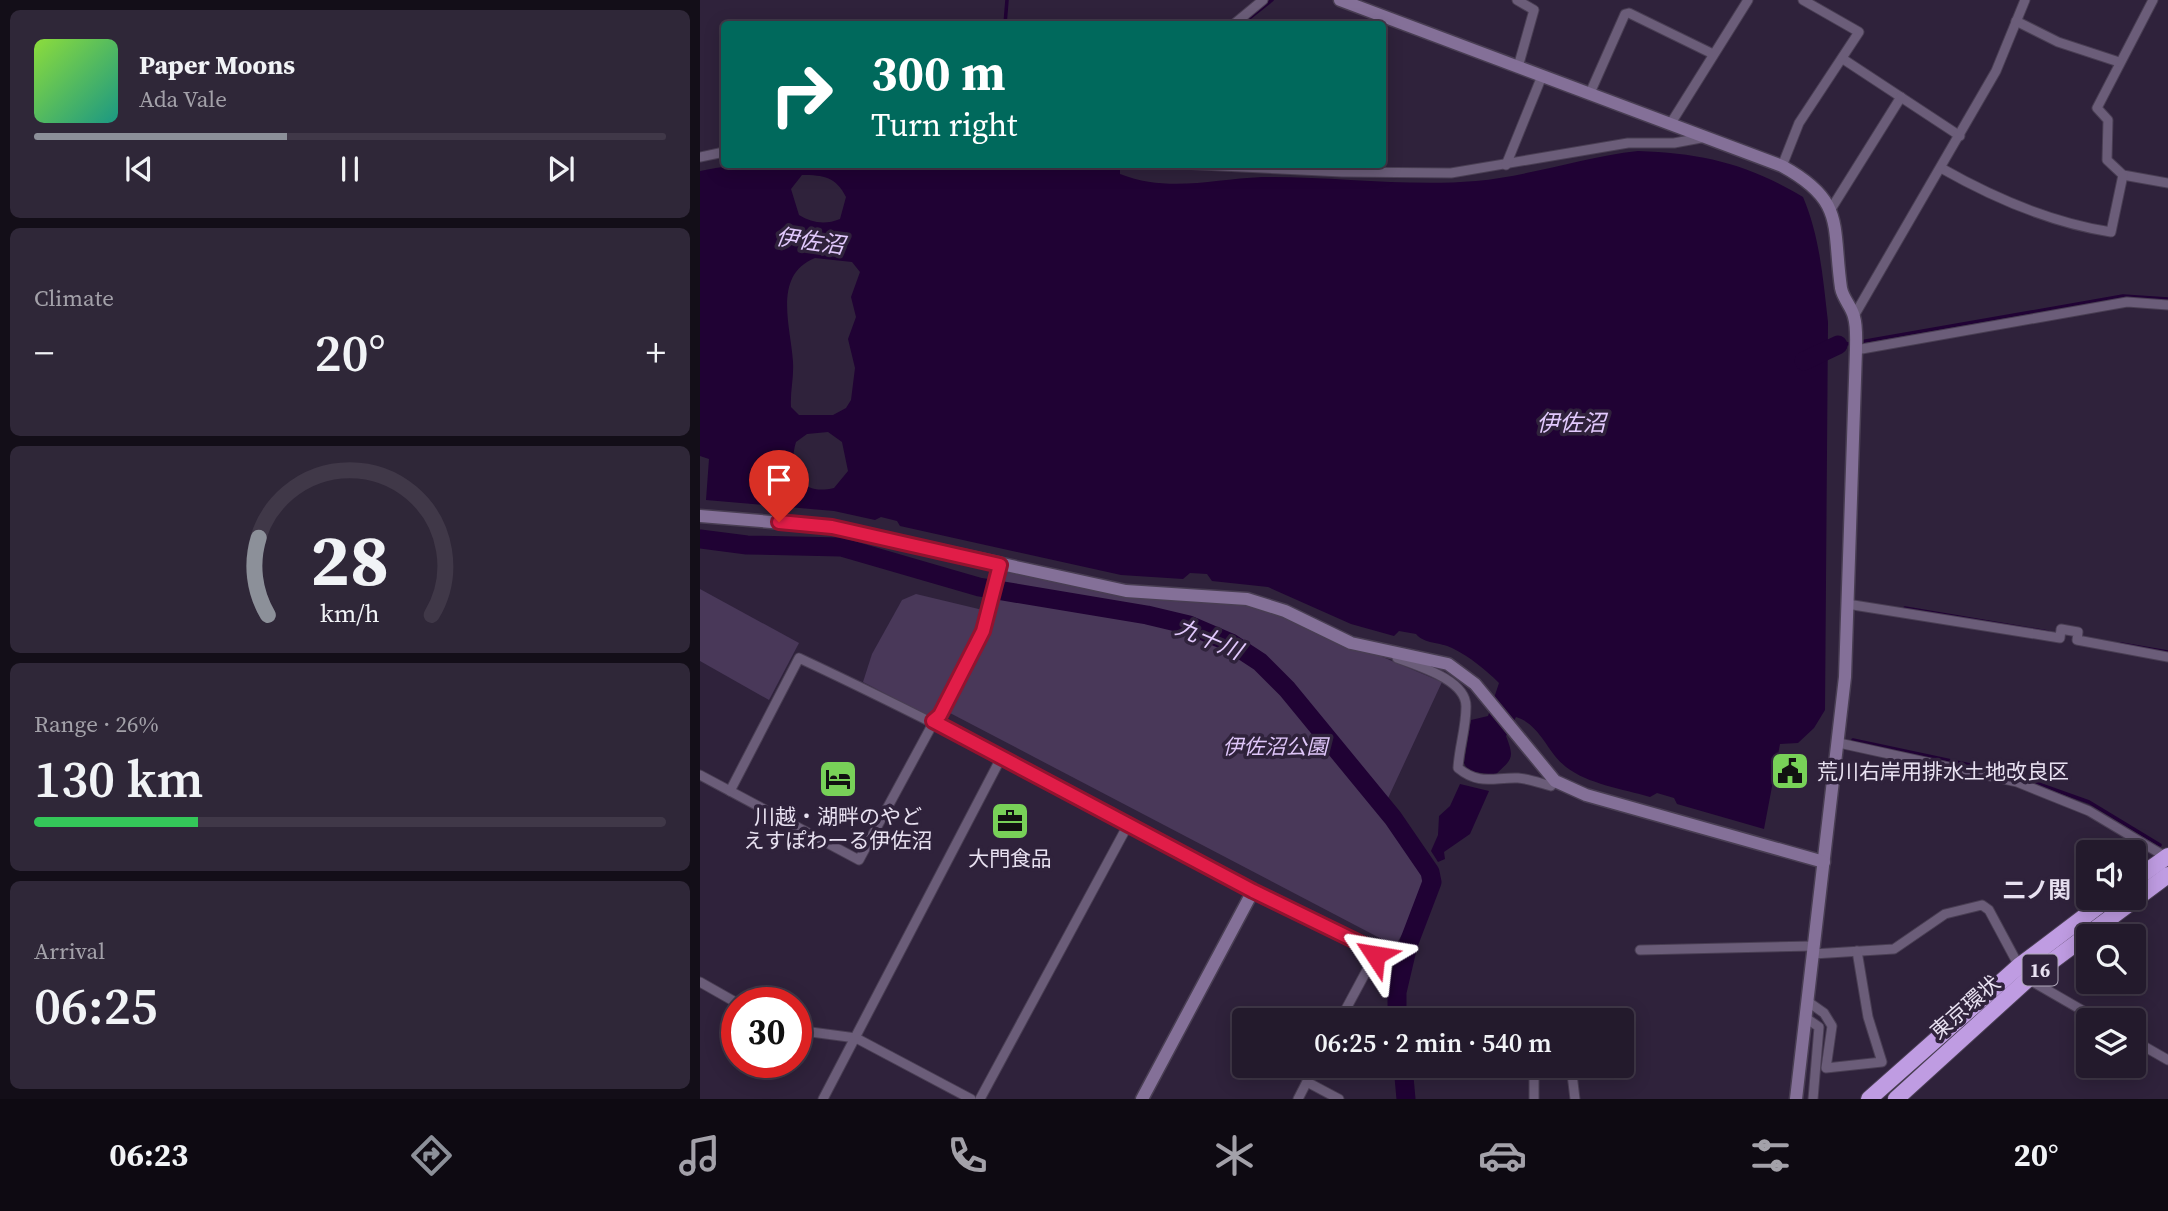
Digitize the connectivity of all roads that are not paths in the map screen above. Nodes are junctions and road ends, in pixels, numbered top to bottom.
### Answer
1 (1262, 0) edge
2 (1340, 0) edge
3 (1517, 0) edge
4 (1748, 0) edge
5 (1803, 0) edge
6 (2025, 0) edge
7 (2153, 0) edge
8 (1238, 21) edge
9 (2016, 21) junction
10 (1713, 54) junction
11 (1843, 59) junction
12 (2119, 62) junction
13 (1518, 68) junction
14 (1542, 76) junction
15 (1590, 93) junction
16 (1901, 97) junction
17 (1671, 123) junction
18 (1960, 136) junction
19 (1701, 138) junction
20 (721, 153) edge
21 (700, 157) edge
22 (1506, 165) junction
23 (1782, 166) junction
24 (1262, 168) edge
25 (1941, 168) junction
26 (2123, 175) junction
27 (2168, 183) edge
28 (1831, 209) junction
29 (2168, 305) edge
30 (1854, 316) junction
31 (1856, 349) junction
32 (700, 516) edge
33 (1000, 565) junction
34 (1847, 604) junction
35 (1373, 648) junction
36 (2168, 657) edge
37 (933, 721) junction
38 (1839, 743) junction
39 (1001, 758) junction
40 (700, 775) edge
41 (1555, 781) junction
42 (730, 791) junction
43 (1129, 823) junction
44 (2167, 857) edge
45 (1824, 862) junction
46 (2146, 872) edge
47 (2168, 875) edge
48 (1253, 891) junction
49 (2095, 910) edge
50 (1640, 950) dead end
51 (1813, 950) junction
52 (1857, 951) junction
53 (2024, 973) junction
54 (700, 982) edge
55 (721, 994) edge
56 (1807, 1001) junction
57 (1346, 1008) edge
58 (2080, 1008) edge
59 (1805, 1018) junction
60 (812, 1032) edge
61 (856, 1038) junction
62 (2146, 1047) edge
63 (2168, 1060) edge
64 (1309, 1078) edge
65 (1572, 1078) edge
66 (1534, 1080) dead end
67 (1307, 1082) junction
68 (823, 1099) edge
69 (971, 1099) edge
70 (980, 1099) edge
71 (1142, 1099) edge
72 (1298, 1099) edge
73 (1339, 1099) edge
74 (1534, 1099) edge
75 (1575, 1099) edge
76 (1797, 1099) edge
77 (1813, 1099) edge
78 (1869, 1099) edge
79 (1896, 1099) edge

1 - 8 street
2 - 13 street
3 - 13 street
4 - 10 street
5 - 11 street
6 - 9 street
7 - 12 street
9 - 12 street
9 - 18 street
10 - 15 street
10 - 17 street
11 - 16 street
11 - 23 street
12 - 26 street
13 - 14 street
14 - 15 street
14 - 22 street
15 - 17 street
16 - 18 street
16 - 28 street
17 - 19 street
18 - 25 street
19 - 22 street
19 - 23 street
20 - 21 street
22 - 24 street
23 - 28 street
25 - 26 street
25 - 30 street
26 - 27 street
28 - 30 street
29 - 31 street
30 - 31 street
31 - 34 street
32 - 33 street
33 - 35 street
33 - 37 street
34 - 36 street
34 - 38 street
35 - 41 street
35 - 41 street
37 - 39 street
37 - 42 street
37 - 42 street
38 - 44 street
38 - 45 street
39 - 43 street
39 - 61 street
40 - 42 street
41 - 45 street
43 - 48 street
43 - 70 street
44 - 46 highway
45 - 51 street
47 - 53 highway, 東京環状 / 16
48 - 57 street
48 - 71 street
49 - 53 highway, 東京環状 / 16
50 - 51 street
51 - 52 street
51 - 56 street
52 - 53 street
52 - 56 street
53 - 58 street
53 - 78 highway, 東京環状 / 16
53 - 79 highway, 東京環状 / 16
54 - 55 street
56 - 59 street
59 - 76 street
59 - 77 street
60 - 61 street
61 - 68 street
61 - 69 street
62 - 63 street
64 - 67 street
65 - 75 street
66 - 74 street
67 - 72 street
67 - 73 street

